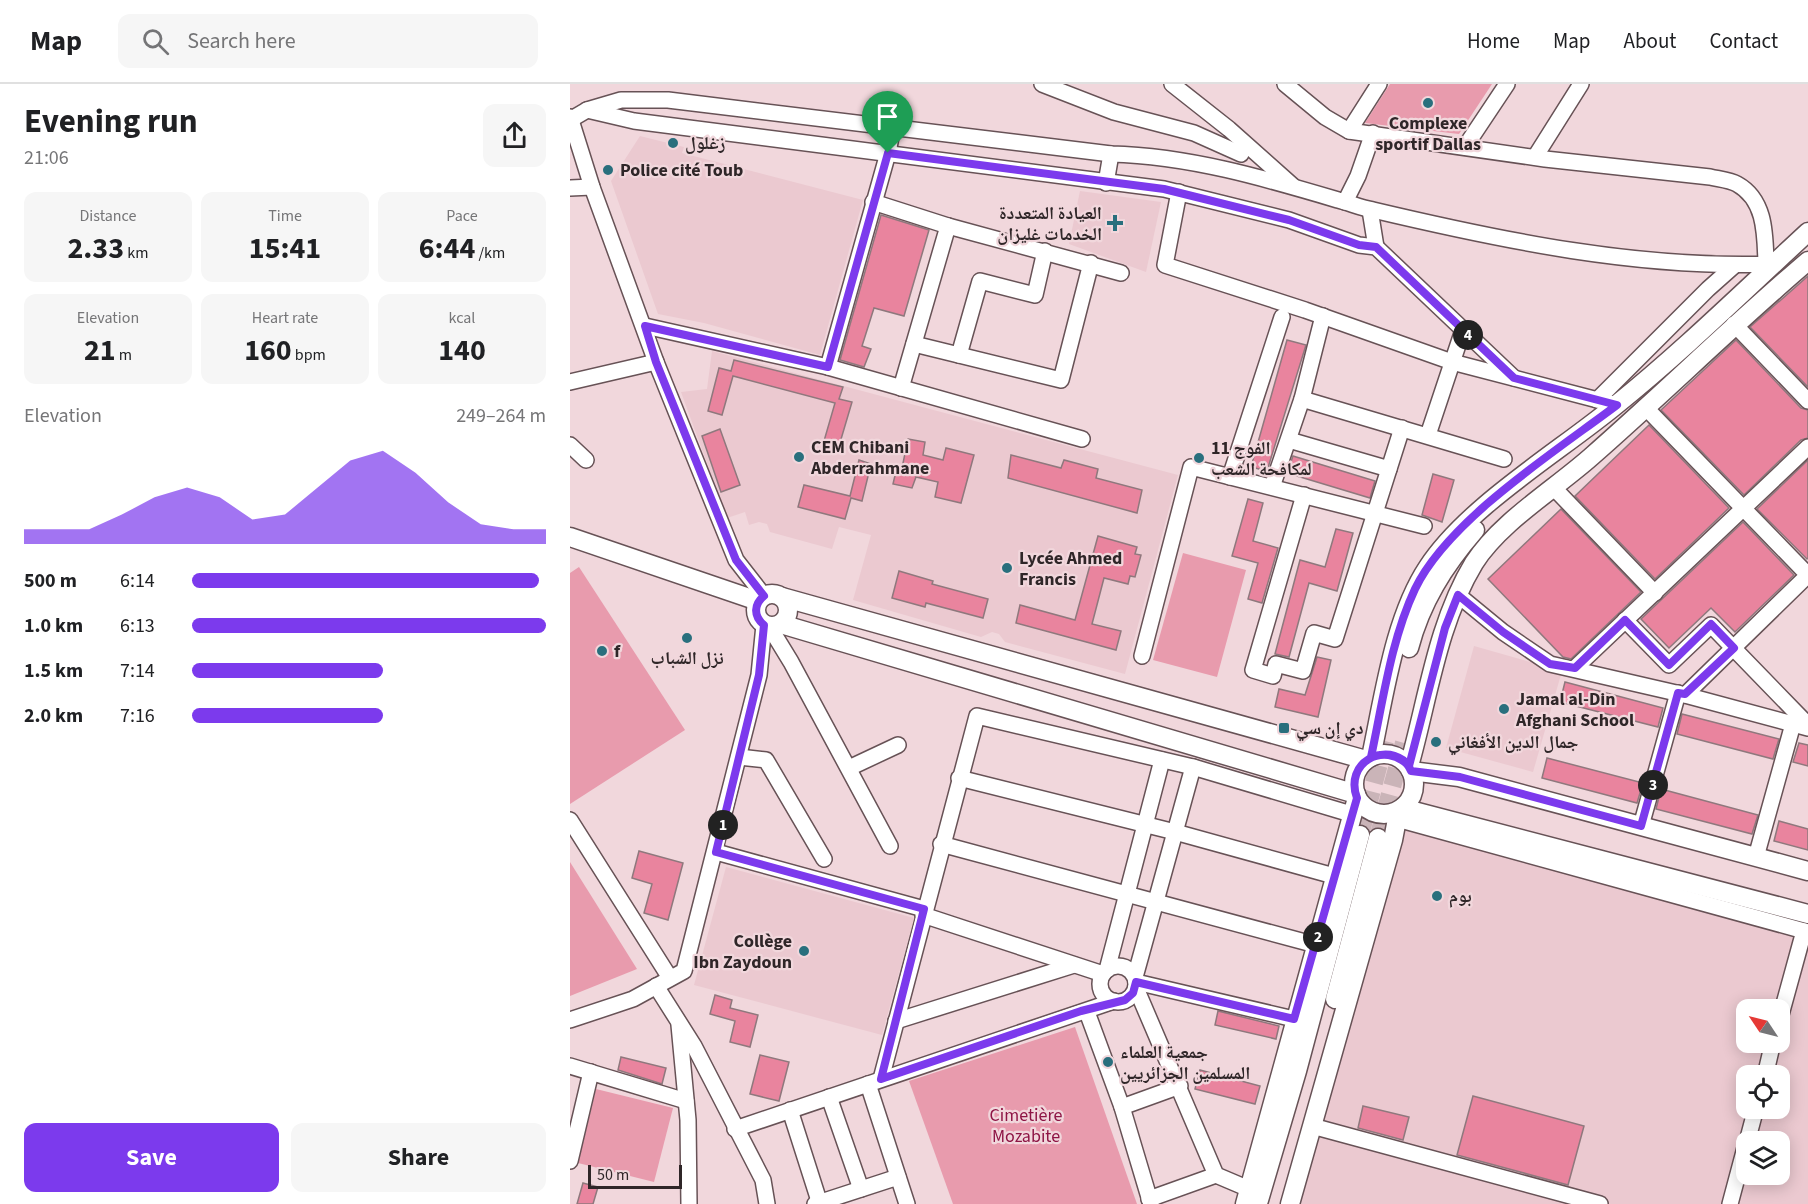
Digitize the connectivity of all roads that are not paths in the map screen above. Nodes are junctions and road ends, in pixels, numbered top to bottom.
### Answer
1 (1042, 84) edge
2 (1172, 84) edge
3 (1379, 84) edge
4 (1507, 84) edge
5 (1581, 84) edge
6 (1287, 85) edge
7 (586, 110) junction
8 (570, 119) edge
9 (893, 126) junction
10 (1228, 129) junction
11 (1349, 131) junction
12 (1373, 134) junction
13 (1465, 147) junction
14 (888, 153) junction
15 (1111, 154) junction
16 (1241, 154) junction
17 (1535, 157) junction
18 (1238, 172) junction
19 (1106, 183) junction
20 (592, 187) junction
21 (570, 188) edge
22 (1295, 188) junction
23 (1179, 192) junction
24 (873, 202) junction
25 (1345, 202) junction
26 (1370, 210) junction
27 (948, 226) junction
28 (1808, 232) edge
29 (1376, 247) junction
30 (1045, 251) junction
31 (1808, 261) edge
32 (1091, 263) junction
33 (1770, 264) junction
34 (1735, 265) junction
35 (1120, 273) dead end
36 (1323, 316) junction
37 (1282, 317) dead end
38 (1734, 324) junction
39 (645, 326) junction
40 (1463, 330) junction
41 (914, 344) junction
42 (959, 355) junction
43 (656, 362) junction
44 (1452, 362) junction
45 (828, 367) junction
46 (1514, 378) junction
47 (570, 382) edge
48 (901, 388) junction
49 (1302, 399) junction
50 (1598, 400) junction
51 (1808, 402) edge
52 (1617, 405) junction
53 (1645, 407) junction
54 (1402, 428) junction
55 (1428, 435) junction
56 (1082, 439) dead end
57 (1289, 440) junction
58 (570, 445) edge
59 (1808, 447) edge
60 (1504, 459) dead end
61 (586, 460) dead end
62 (1389, 469) junction
63 (1230, 477) junction
64 (1517, 480) junction
65 (1272, 487) junction
66 (1554, 488) junction
67 (1304, 495) junction
68 (1743, 508) junction
69 (1375, 513) junction
70 (1424, 526) dead end
71 (570, 537) edge
72 (1495, 537) junction
73 (1654, 593) junction
74 (1458, 595) junction
75 (768, 598) junction
76 (1625, 620) junction
77 (772, 625) junction
78 (1734, 648) junction
79 (1143, 656) dead end
80 (1575, 668) junction
81 (1682, 694) junction
82 (1804, 722) edge
83 (1385, 741) tunnel mouth
84 (1404, 743) tunnel mouth
85 (898, 745) dead end
86 (739, 757) junction
87 (1368, 759) junction
88 (1162, 760) junction
89 (1193, 767) junction
90 (849, 768) junction
91 (1410, 769) junction
92 (959, 778) junction
93 (1355, 802) junction
94 (1398, 813) junction
95 (570, 820) edge
96 (1145, 825) junction
97 (1641, 826) junction
98 (1175, 832) junction
99 (941, 844) junction
100 (890, 846) dead end
101 (716, 852) junction
102 (1756, 857) junction
103 (824, 859) dead end
104 (1808, 871) edge
105 (1334, 876) junction
106 (1127, 893) junction
107 (1156, 900) junction
108 (923, 912) junction
109 (1807, 925) edge
110 (1316, 945) junction
111 (1074, 965) junction
112 (1105, 972) junction
113 (670, 978) junction
114 (1135, 982) junction
115 (656, 986) junction
116 (1786, 999) edge
117 (1114, 1001) junction
118 (1087, 1012) junction
119 (1294, 1019) junction
120 (570, 1020) edge
121 (896, 1021) junction
122 (678, 1022) junction
123 (570, 1065) edge
124 (591, 1072) junction
125 (874, 1082) junction
126 (1180, 1086) junction
127 (829, 1097) junction
128 (686, 1101) junction
129 (1122, 1107) junction
130 (790, 1110) junction
131 (1312, 1126) junction
132 (735, 1129) junction
133 (573, 1136) edge
134 (570, 1161) edge
135 (1216, 1175) junction
136 (898, 1177) junction
137 (1736, 1181) edge
138 (861, 1189) junction
139 (1251, 1199) edge
140 (1150, 1201) edge
141 (689, 1204) edge
142 (767, 1204) edge
143 (818, 1204) edge
144 (907, 1204) edge
145 (1281, 1204) edge
146 (1290, 1204) edge
147 (1600, 1204) edge
148 (1730, 1204) edge

1 - 16 street
2 - 10 street
3 - 11 street
4 - 13 street
5 - 17 street
6 - 11 street
7 - 8 street
7 - 9 street
7 - 14 street
8 - 20 street
9 - 14 street
9 - 15 street
10 - 16 street
10 - 22 street
11 - 12 street
12 - 13 street
12 - 25 street
13 - 17 street
14 - 19 street
14 - 24 street
15 - 18 street
15 - 19 street
16 - 18 street
17 - 33 street
18 - 22 street
19 - 23 street
20 - 21 street
20 - 39 street
22 - 25 street
23 - 29 street
23 - 36 street
24 - 27 street
24 - 45 street
25 - 26 street
26 - 29 street
26 - 34 street
27 - 30 street
27 - 41 street
28 - 33 main road
29 - 40 street
30 - 32 street
30 - 42 street
31 - 38 main road
32 - 35 street
32 - 42 street
33 - 34 street
33 - 52 main road
34 - 50 street
36 - 44 street
36 - 49 street
37 - 63 street
38 - 51 street
38 - 53 main road
39 - 43 street
39 - 45 street
40 - 44 street
40 - 46 street
41 - 42 street
41 - 48 street
43 - 47 street
43 - 75 street
44 - 46 street
44 - 55 street
45 - 48 street
46 - 50 street
48 - 56 street
49 - 54 street
49 - 57 street
50 - 52 street
52 - 64 main road
53 - 66 main road
53 - 68 street
54 - 55 street
54 - 62 street
55 - 60 street
57 - 62 street
57 - 65 street
58 - 61 street
59 - 68 street
62 - 69 street
63 - 65 street
63 - 79 street
64 - 83 main road
64 - 87 main road
65 - 67 street
66 - 72 main road
66 - 73 street
67 - 69 street
67 - 69 street
68 - 73 street
68 - 78 street
69 - 70 street
71 - 75 main road
72 - 74 main road
72 - 84 main road
73 - 76 street
74 - 80 street
74 - 91 main road
75 - 77 main road
75 - 77 main road
75 - 87 main road
76 - 78 street
76 - 80 street
77 - 86 street
77 - 90 street
77 - 93 main road
78 - 81 street
78 - 82 street
80 - 81 street
81 - 82 street
81 - 97 street
82 - 102 street
85 - 90 street
86 - 101 street
86 - 103 street
87 - 91 main road
87 - 93 main road
88 - 89 street
88 - 92 street
88 - 96 street
89 - 93 street
89 - 98 street
90 - 100 street
91 - 94 main road
91 - 97 main road
92 - 96 street
92 - 99 street
93 - 94 main road
93 - 105 main road
94 - 109 main road
94 - 131 main road
95 - 113 street
96 - 98 street
96 - 106 street
97 - 102 main road
98 - 105 street
98 - 107 street
99 - 106 street
99 - 108 street
101 - 108 street
101 - 113 street
102 - 104 main road
105 - 110 main road
106 - 107 street
106 - 112 street
107 - 110 street
107 - 114 street
108 - 111 street
108 - 121 street
109 - 116 street
110 - 119 main road
111 - 112 street
111 - 121 street
112 - 114 street
112 - 117 street
113 - 115 street
114 - 117 street
114 - 119 street
114 - 126 street
115 - 120 street
115 - 122 street
117 - 118 street
118 - 125 street
118 - 129 street
119 - 139 main road
121 - 125 street
122 - 128 street
122 - 132 street
123 - 124 street
124 - 128 street
124 - 133 street
125 - 127 street
125 - 136 street
126 - 129 street
126 - 135 street
127 - 130 street
127 - 138 street
128 - 141 street
129 - 140 street
130 - 132 street
130 - 143 street
131 - 146 main road
131 - 147 street
132 - 142 street
133 - 134 street
135 - 139 street
135 - 140 street
136 - 138 street
136 - 144 street
137 - 148 street
138 - 143 street
139 - 145 main road

